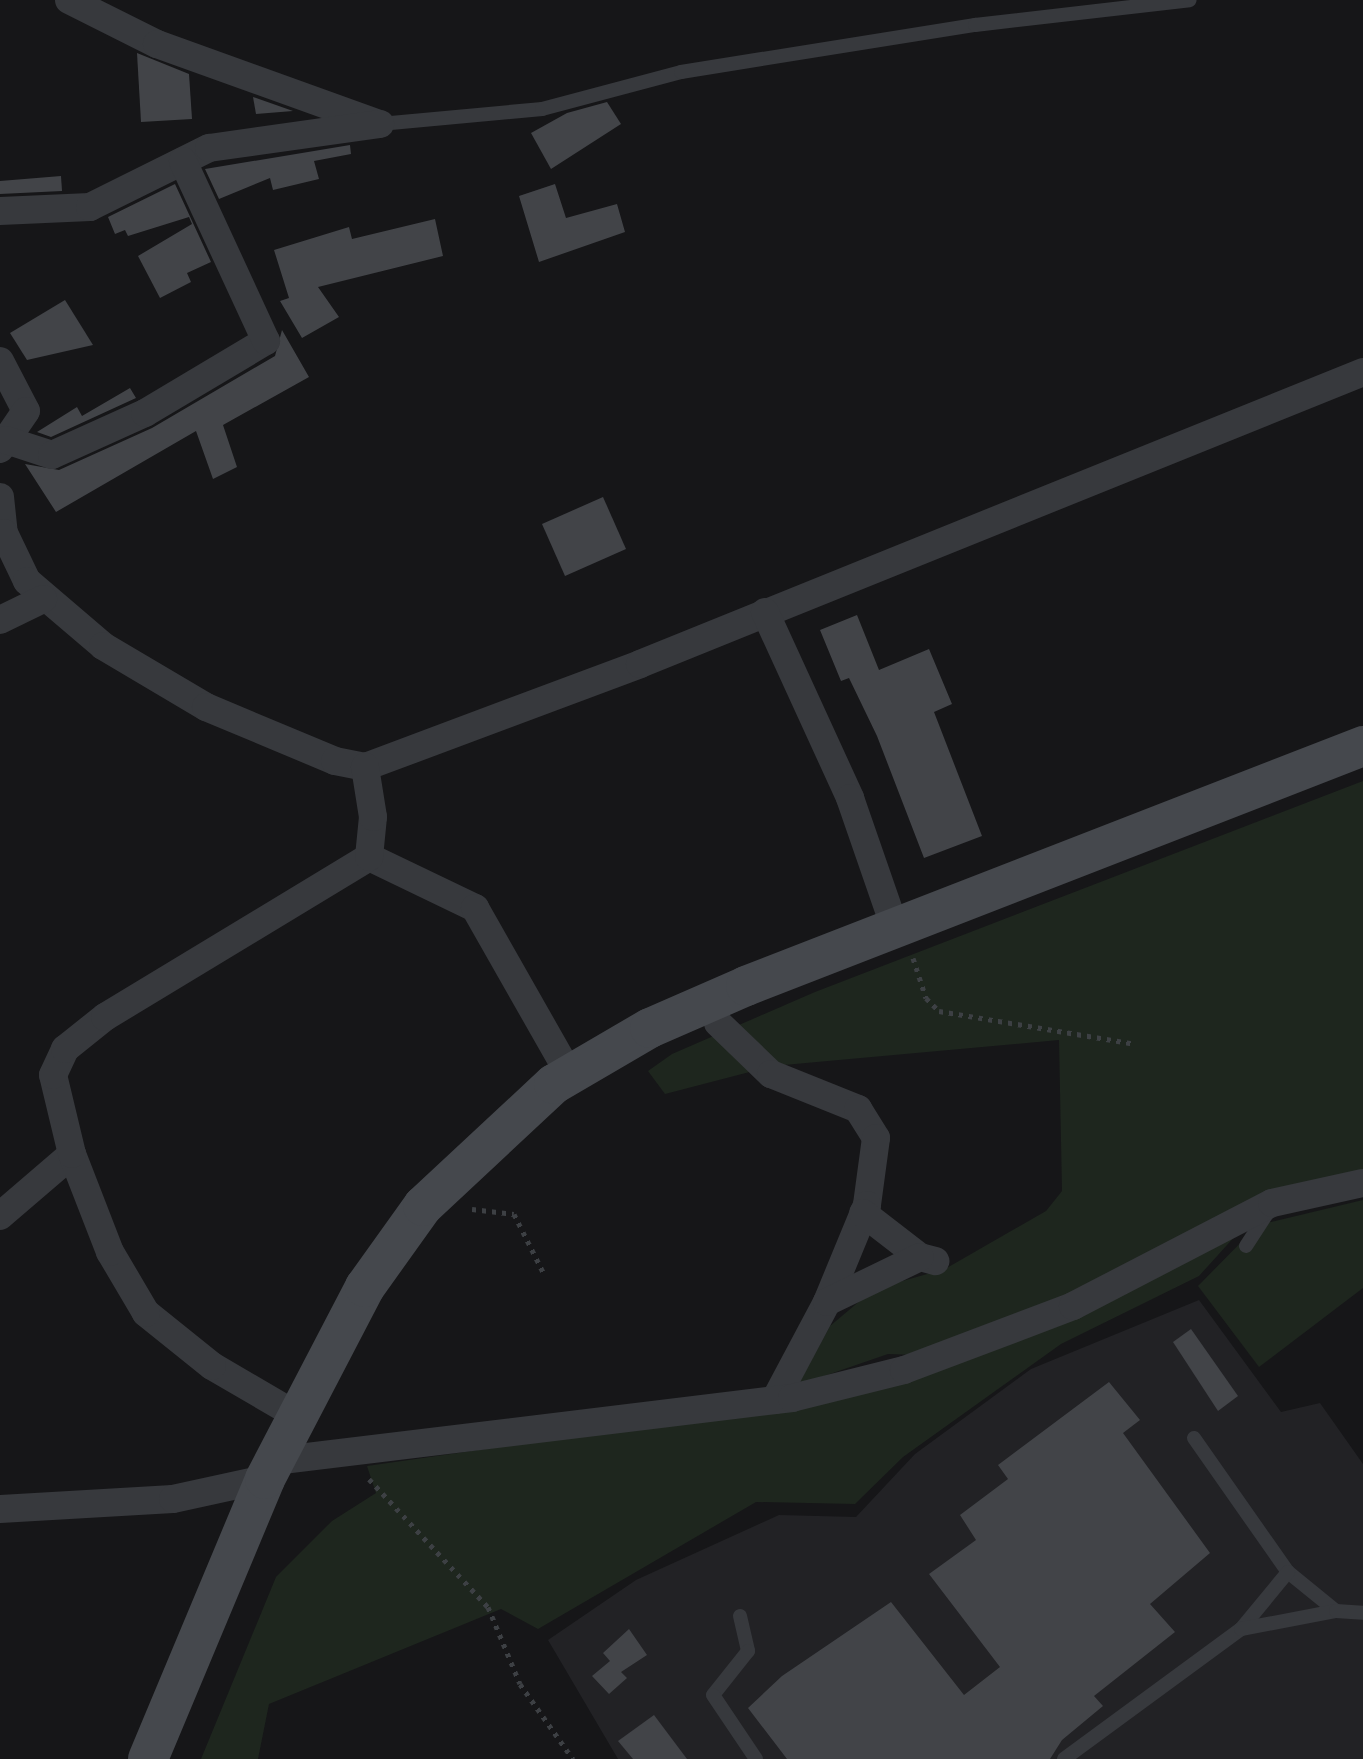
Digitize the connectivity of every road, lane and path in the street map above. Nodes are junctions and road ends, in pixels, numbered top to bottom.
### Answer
1 (69, 0) edge
2 (1190, 0) edge
3 (380, 124) junction
4 (183, 161) junction
5 (0, 211) edge
6 (0, 361) edge
7 (1363, 372) edge
8 (3, 445) edge
9 (0, 497) edge
10 (43, 599) junction
11 (765, 612) junction
12 (0, 620) edge
13 (1363, 746) edge
14 (365, 767) junction
15 (369, 857) junction
16 (902, 938) junction
17 (718, 1023) dead end
18 (1131, 1043) dead end
19 (570, 1075) junction
20 (72, 1154) junction
21 (1363, 1183) edge
22 (1275, 1202) junction
23 (427, 1203) junction
24 (863, 1213) junction
25 (0, 1216) edge
26 (1246, 1246) dead end
27 (544, 1274) dead end
28 (827, 1302) junction
29 (775, 1400) junction
30 (296, 1415) junction
31 (1194, 1438) dead end
32 (344, 1452) junction
33 (270, 1470) junction
34 (0, 1509) edge
35 (1288, 1572) junction
36 (1336, 1611) junction
37 (1363, 1613) edge
38 (740, 1616) dead end
39 (1241, 1629) junction
40 (148, 1759) edge
41 (573, 1759) edge
42 (756, 1759) edge
43 (1064, 1759) edge

1 - 3 street
2 - 3 lane
3 - 4 street
4 - 5 street
4 - 8 street
6 - 8 street
7 - 11 street
9 - 10 street
10 - 12 street
10 - 14 street
11 - 14 street
11 - 16 street
13 - 16 street
14 - 15 street
15 - 19 street
15 - 20 street
16 - 18 path
16 - 19 street
17 - 24 street
19 - 23 street
20 - 25 street
20 - 30 street
21 - 22 street
22 - 26 lane
22 - 29 street
23 - 27 path
23 - 30 street
24 - 28 street
24 - 28 street
28 - 29 street
29 - 32 street
30 - 33 street
31 - 35 lane
32 - 33 street
32 - 41 path
33 - 34 street
33 - 40 street
35 - 36 lane
35 - 39 lane
36 - 37 lane
36 - 39 lane
38 - 42 lane
39 - 43 lane

